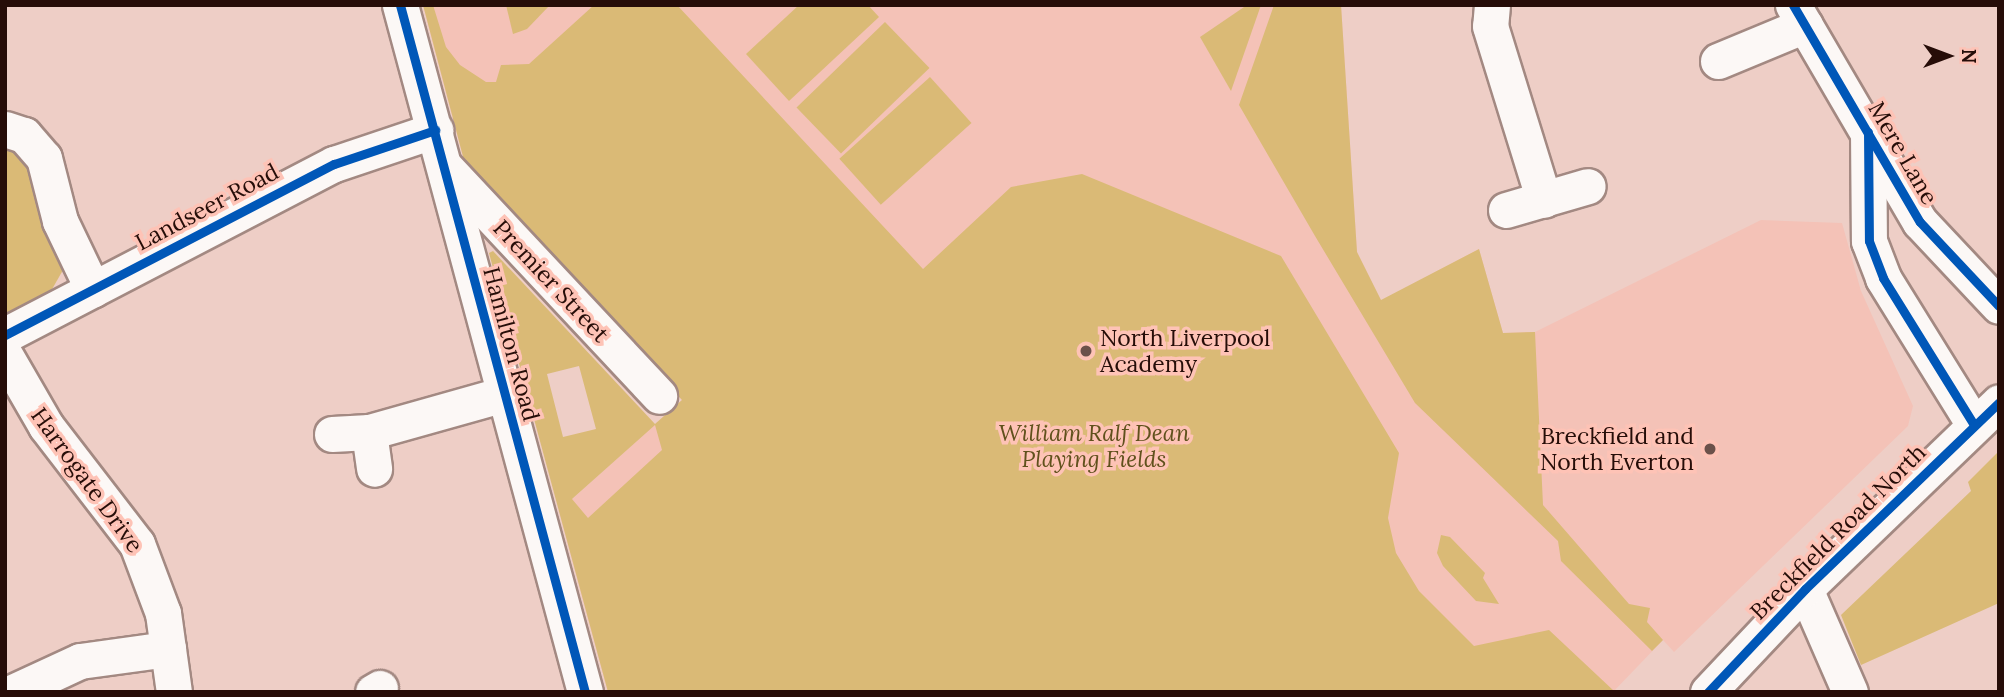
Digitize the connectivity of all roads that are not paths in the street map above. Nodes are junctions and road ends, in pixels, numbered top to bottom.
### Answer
1 (400, 5) edge
2 (1492, 5) edge
3 (1799, 15) edge
4 (1718, 61) dead end
5 (1868, 128) junction
6 (5, 129) edge
7 (435, 131) junction
8 (443, 165) junction
9 (1588, 186) dead end
10 (1544, 200) junction
11 (1506, 210) dead end
12 (93, 290) junction
13 (1999, 306) edge
14 (5, 335) edge
15 (5, 355) edge
16 (504, 394) junction
17 (659, 396) dead end
18 (1986, 414) edge
19 (369, 432) junction
20 (332, 434) dead end
21 (374, 469) dead end
22 (1805, 589) junction
23 (168, 649) junction
24 (13, 692) edge
25 (174, 692) edge
26 (585, 692) edge
27 (1708, 692) edge
28 (1850, 692) edge

1 - 7 street, Hamilton Road
2 - 10 street
3 - 4 street
3 - 5 street, Mere Lane
5 - 13 street, Mere Lane
5 - 18 street
6 - 12 street
7 - 8 street, Hamilton Road
7 - 12 street, Landseer Road
8 - 16 street, Hamilton Road
8 - 17 street, Premier Street
9 - 10 street
10 - 11 street
12 - 14 street, Landseer Road
15 - 23 street, Harrogate Drive
16 - 19 street
16 - 26 street, Hamilton Road
18 - 22 street, Breckfield Road North
19 - 20 street
19 - 21 street
22 - 27 street, Breckfield Road North
22 - 28 street
23 - 24 street
23 - 25 street, Harrogate Drive

